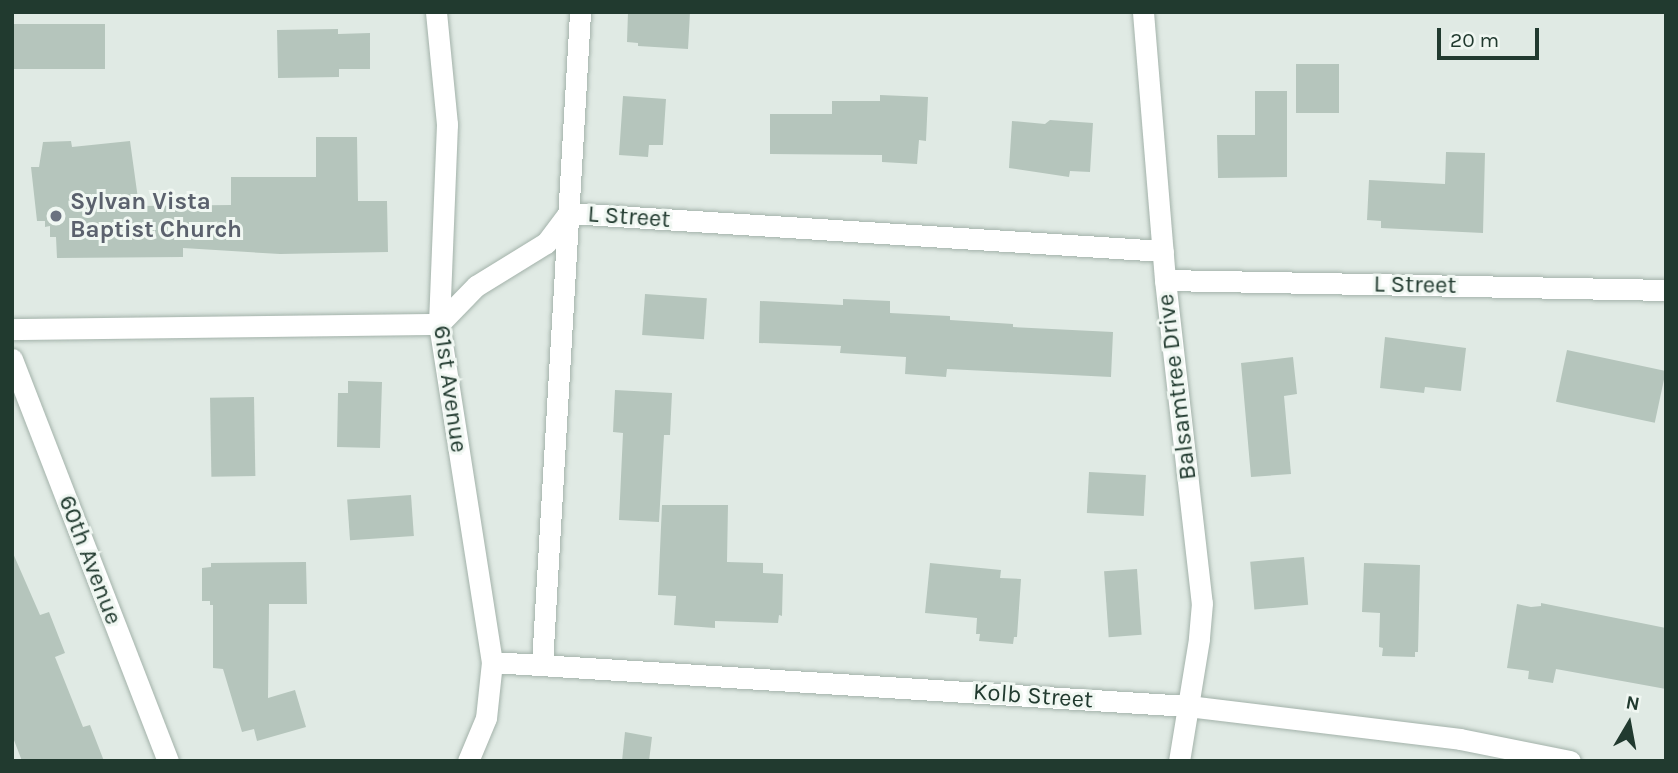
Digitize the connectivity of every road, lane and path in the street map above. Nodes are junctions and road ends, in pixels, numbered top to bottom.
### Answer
1 (436, 12) edge
2 (580, 12) edge
3 (1143, 12) edge
4 (569, 213) junction
5 (1163, 251) junction
6 (1165, 280) junction
7 (1666, 290) edge
8 (439, 324) junction
9 (12, 329) edge
10 (12, 359) edge
11 (492, 662) junction
12 (542, 664) junction
13 (1188, 706) junction
14 (168, 761) edge
15 (468, 761) edge
16 (1179, 761) edge
17 (1570, 761) edge

1 - 8 street, 61st Avenue
2 - 4 street
3 - 5 street, Balsamtree Drive
4 - 5 street, L Street
4 - 8 street, L Street
4 - 12 street
5 - 6 street, Balsamtree Drive
6 - 7 street, L Street
6 - 13 street, Balsamtree Drive
8 - 9 street
8 - 11 street, 61st Avenue
10 - 14 street, 60th Avenue
11 - 12 street, Kolb Street
11 - 15 street, 61st Avenue
12 - 13 street, Kolb Street
13 - 16 street, Balsamtree Drive
13 - 17 street, Kolb Street

